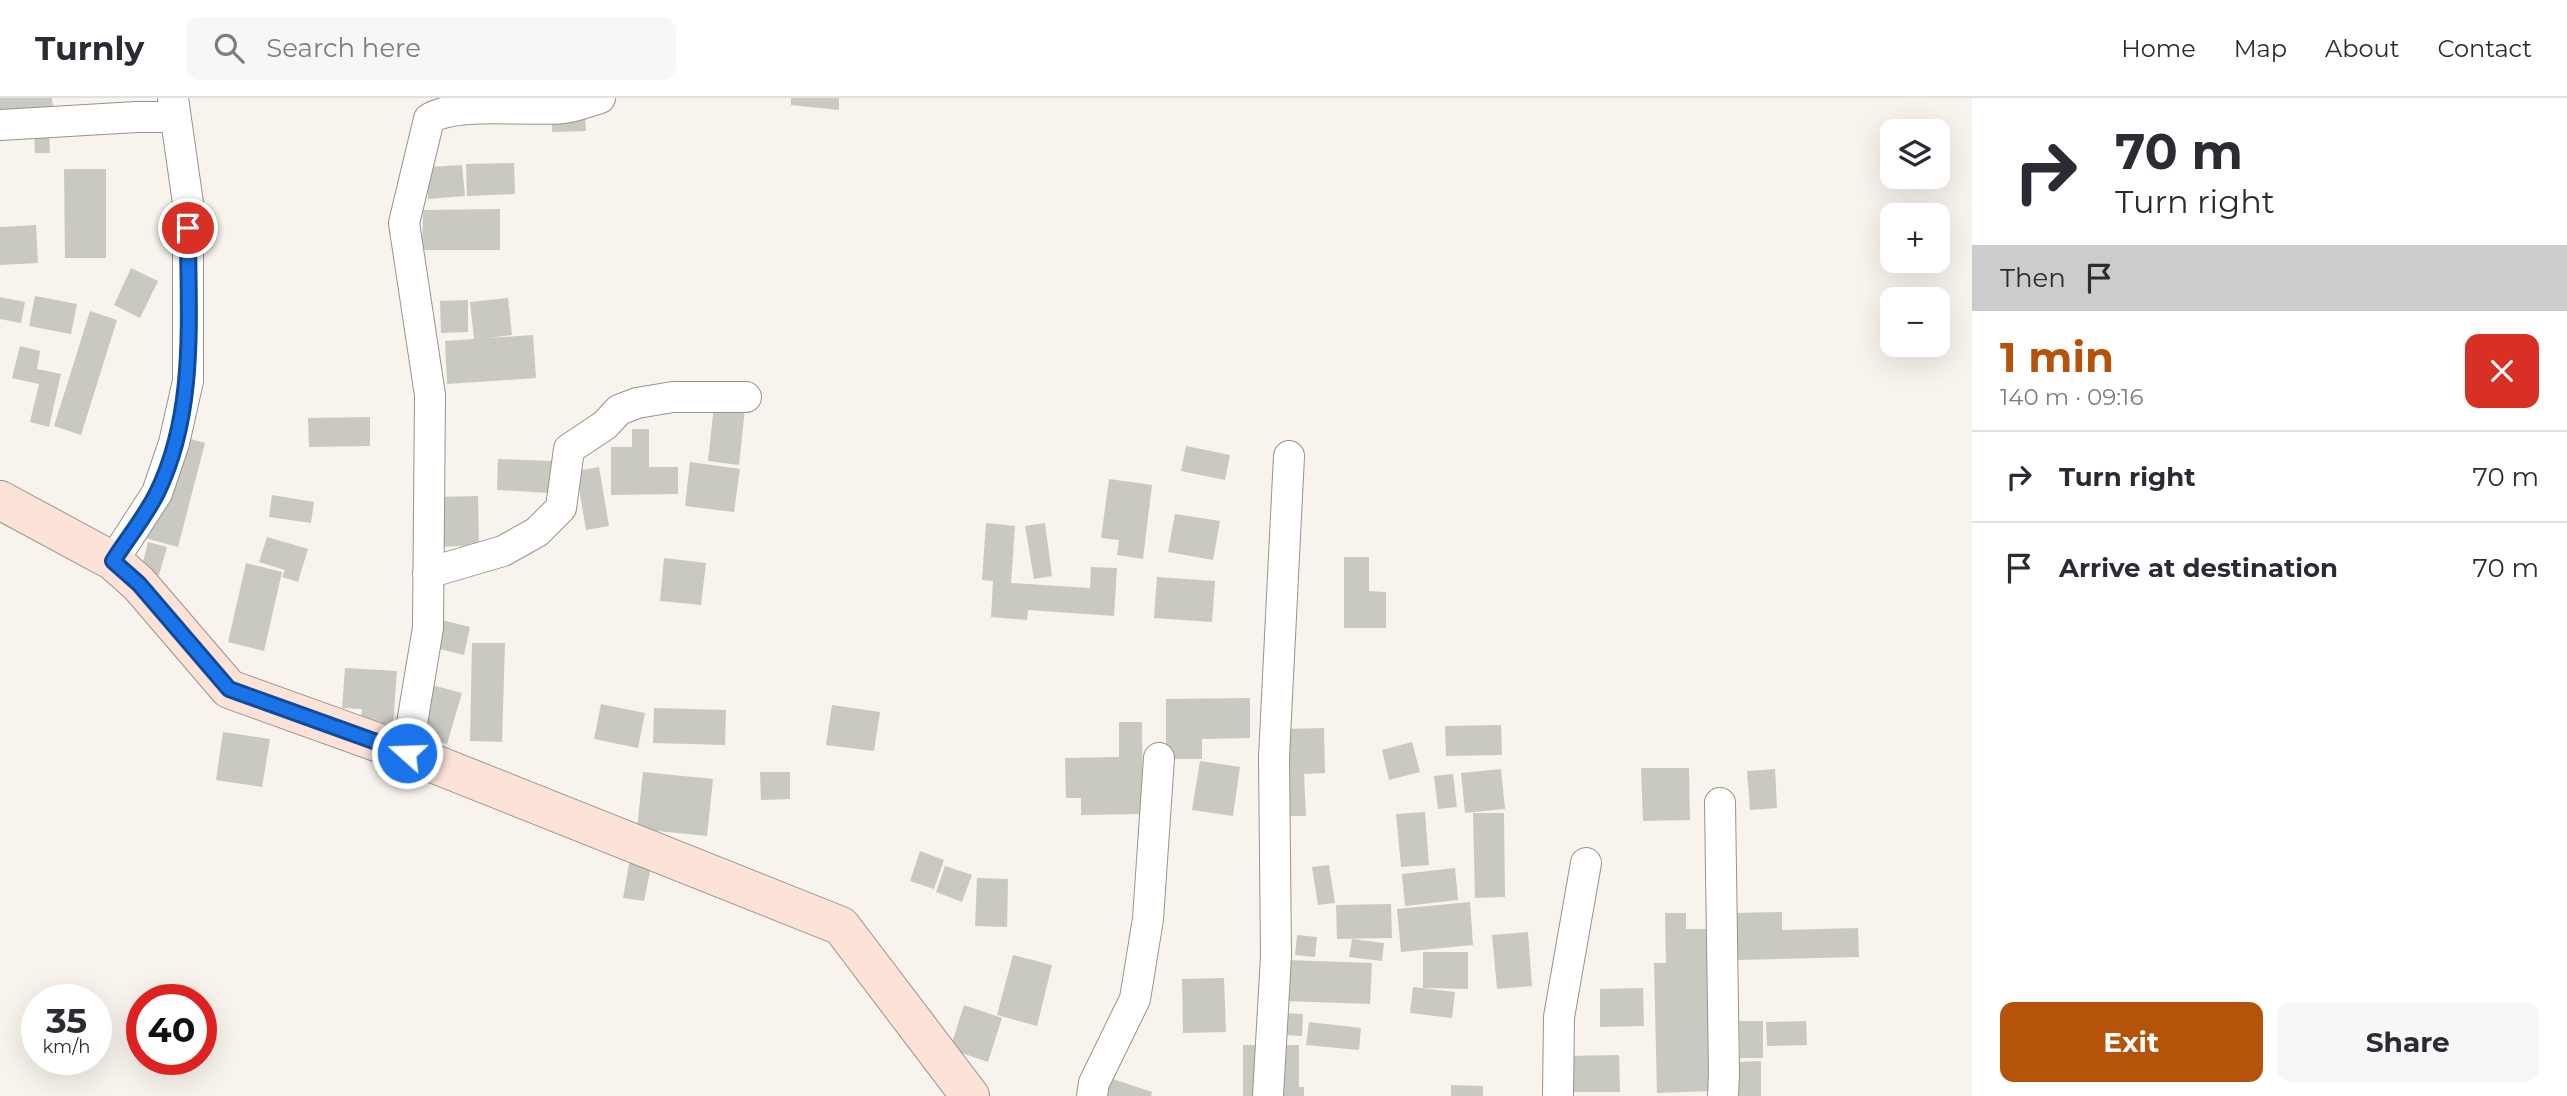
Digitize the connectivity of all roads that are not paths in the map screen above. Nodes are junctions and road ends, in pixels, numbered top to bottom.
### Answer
1 (600, 98) edge
2 (174, 108) edge
3 (0, 125) edge
4 (746, 397) dead end
5 (1289, 456) dead end
6 (0, 500) edge
7 (113, 561) junction
8 (428, 573) junction
9 (407, 753) junction
10 (1159, 758) dead end
11 (1720, 803) dead end
12 (1586, 863) dead end
13 (970, 1096) edge
14 (1092, 1096) edge
15 (1268, 1096) edge
16 (1559, 1096) edge
17 (1723, 1096) edge

1 - 8 street
2 - 3 street
2 - 7 street
4 - 8 street
5 - 15 street
6 - 7 street
7 - 9 street
8 - 9 street
9 - 13 street
10 - 14 street
11 - 17 street
12 - 16 street

